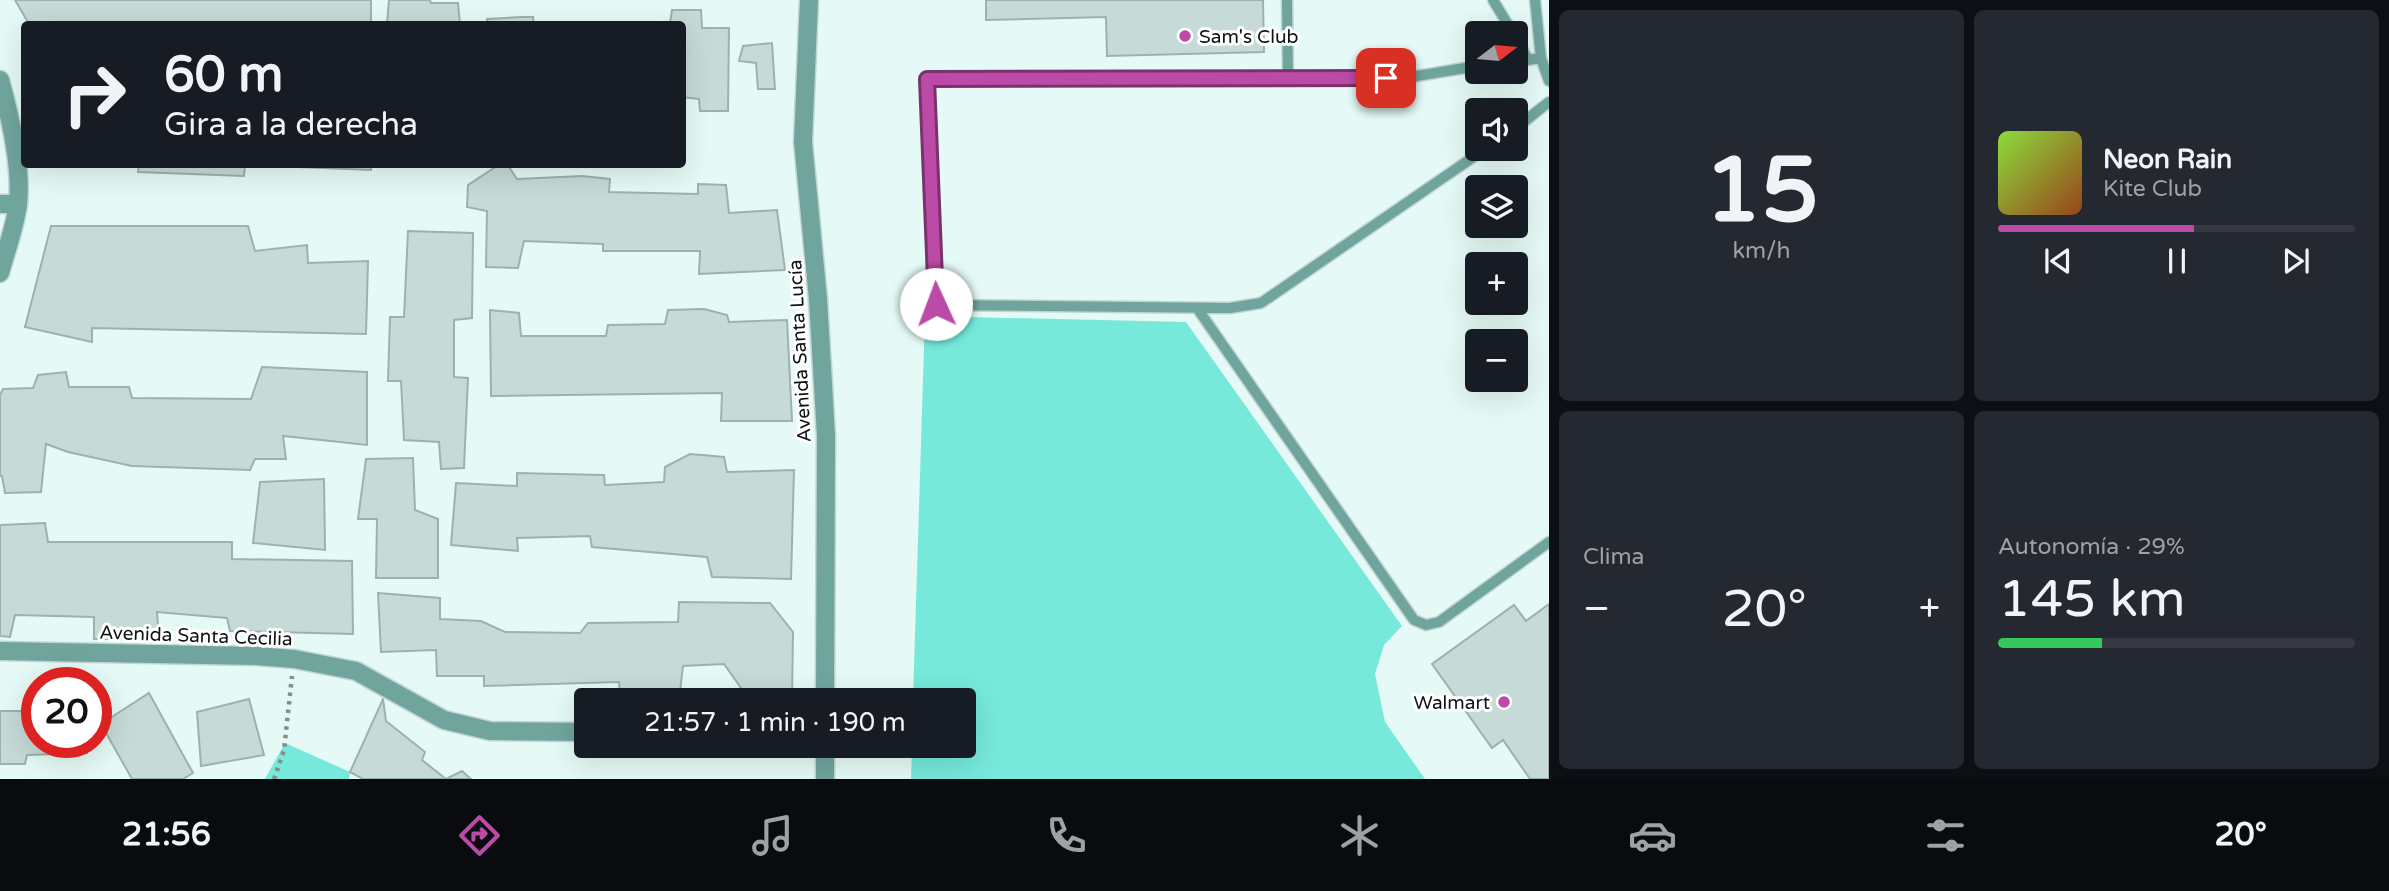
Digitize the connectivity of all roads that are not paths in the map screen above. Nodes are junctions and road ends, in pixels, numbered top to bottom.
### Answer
1 (809, 0) edge
2 (1287, 0) edge
3 (1493, 0) edge
4 (1535, 0) edge
5 (1506, 21) edge
6 (1541, 58) junction
7 (1528, 60) edge
8 (1465, 68) edge
9 (1288, 79) junction
10 (0, 80) edge
11 (1549, 81) edge
12 (1549, 102) edge
13 (1528, 119) edge
14 (1468, 161) edge
15 (9, 204) edge
16 (0, 273) edge
17 (1197, 308) junction
18 (1549, 542) edge
19 (0, 651) edge
20 (825, 688) edge
21 (574, 732) edge
22 (825, 758) edge
23 (825, 779) edge

1 - 20 street, Avenida Santa Lucía
2 - 9 lane
3 - 5 lane
4 - 6 lane
6 - 7 lane
6 - 11 lane
8 - 9 lane
9 - 17 lane
10 - 15 street
12 - 13 lane
14 - 17 lane
15 - 16 street
17 - 18 lane
19 - 21 street, Avenida Santa Cecilia
22 - 23 street

